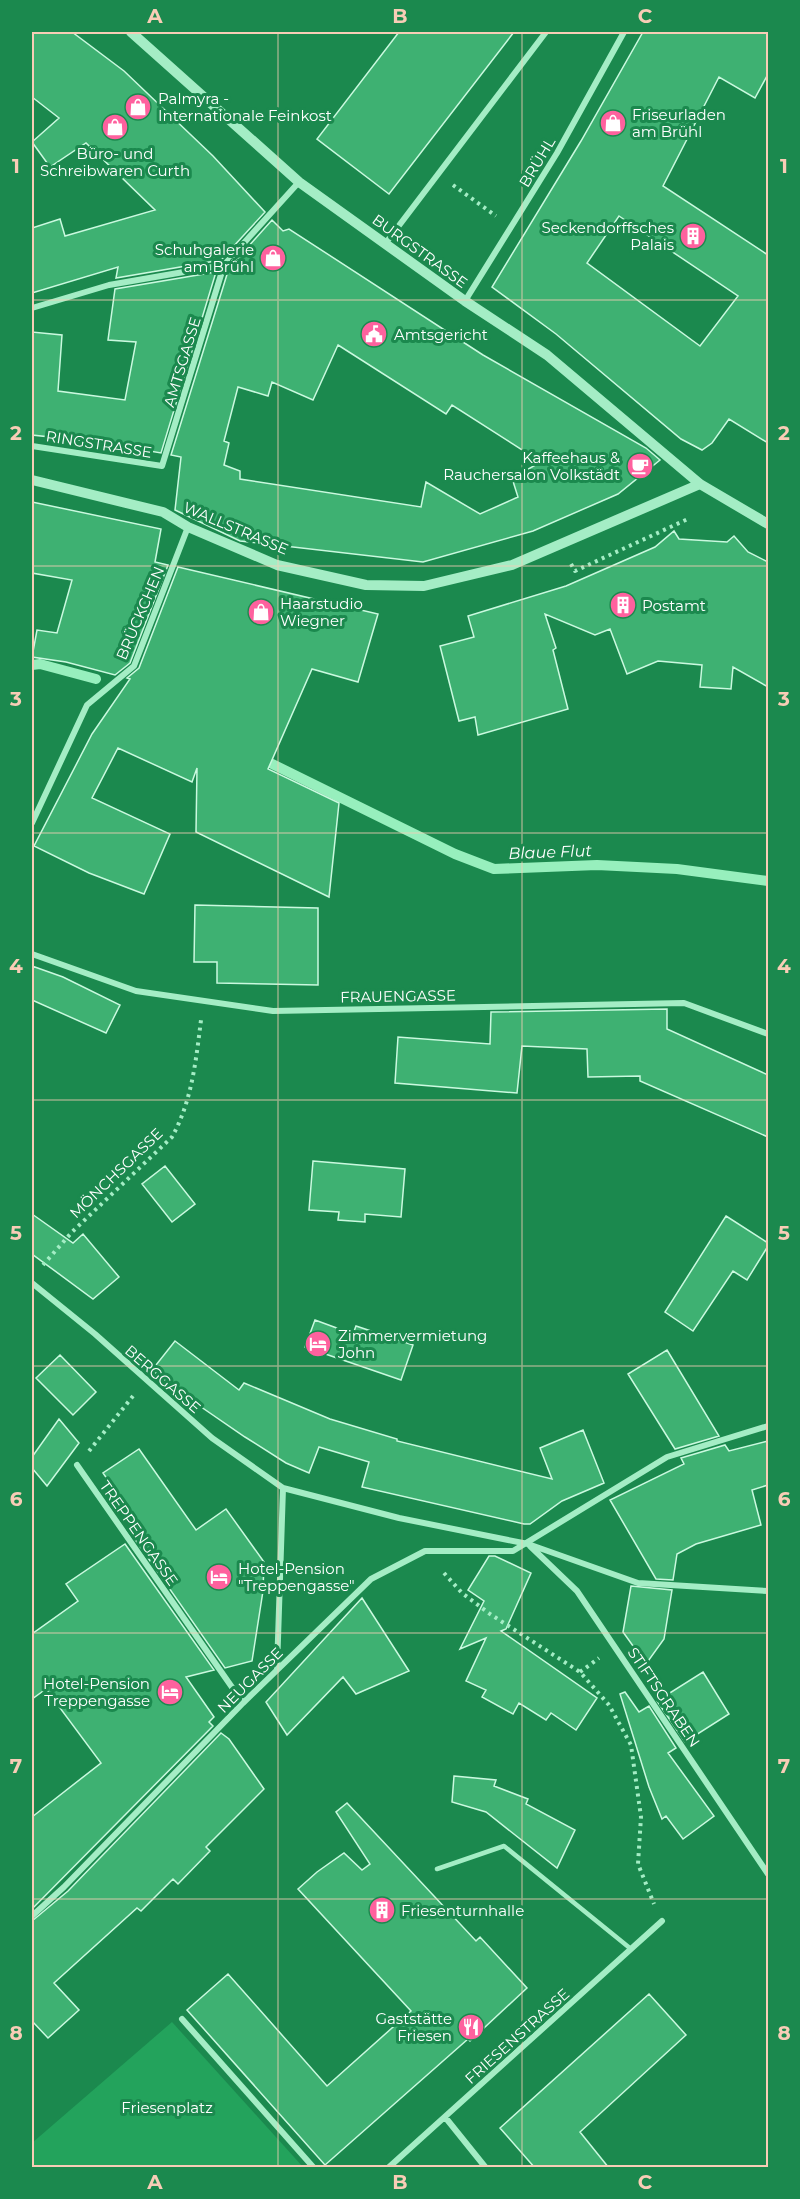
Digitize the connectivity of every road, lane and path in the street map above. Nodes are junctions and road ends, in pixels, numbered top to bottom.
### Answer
1 (131, 32) edge
2 (546, 32) edge
3 (624, 32) edge
4 (299, 182) junction
5 (449, 182) dead end
6 (501, 220) dead end
7 (385, 244) junction
8 (224, 265) junction
9 (465, 301) junction
10 (32, 308) edge
11 (32, 446) edge
12 (162, 466) joint
13 (32, 480) edge
14 (700, 484) junction
15 (690, 518) dead end
16 (768, 524) edge
17 (188, 527) junction
18 (561, 544) junction
19 (32, 823) edge
20 (32, 954) edge
21 (203, 1001) junction
22 (768, 1034) edge
23 (38, 1270) dead end
24 (32, 1283) edge
25 (145, 1381) junction
26 (768, 1426) edge
27 (78, 1465) joint
28 (283, 1488) junction
29 (528, 1544) junction
30 (425, 1551) junction
31 (768, 1592) edge
32 (277, 1670) junction
33 (243, 1703) junction
34 (437, 1869) dead end
35 (768, 1874) edge
36 (32, 1917) edge
37 (662, 1921) joint
38 (631, 1949) junction
39 (182, 2019) dead end
40 (445, 2117) junction
41 (314, 2168) edge
42 (388, 2168) edge
43 (486, 2168) edge

1 - 4 street, BURGSTRASSE
2 - 7 street
3 - 9 street, BRÜHL
4 - 7 street, BURGSTRASSE
4 - 8 street
5 - 6 path
7 - 9 street, BURGSTRASSE
8 - 10 street
8 - 12 street, AMTSGASSE
9 - 14 street, BURGSTRASSE
11 - 12 street, RINGSTRASSE
13 - 17 street, WALLSTRASSE
14 - 16 street, BURGSTRASSE
14 - 18 street, WALLSTRASSE
15 - 18 path
17 - 18 street, WALLSTRASSE
17 - 19 street, BRÜCKCHEN
20 - 21 street, FRAUENGASSE
21 - 22 street, FRAUENGASSE
21 - 23 path, MÖNCHSGASSE
24 - 25 street, BERGGASSE
25 - 27 path
25 - 28 street, BERGGASSE
26 - 29 street
27 - 33 street, TREPPENGASSE
28 - 29 street, BERGGASSE
28 - 32 street
29 - 30 street, NEUGASSE
29 - 31 street, BERGGASSE
29 - 35 street, STIFTSGRABEN
30 - 32 street, NEUGASSE
30 - 37 path
32 - 33 street, NEUGASSE
33 - 36 street, NEUGASSE
34 - 38 lane
37 - 38 street, FRIESENSTRASSE
38 - 40 street, FRIESENSTRASSE
39 - 41 street
40 - 42 street, FRIESENSTRASSE
40 - 43 street

